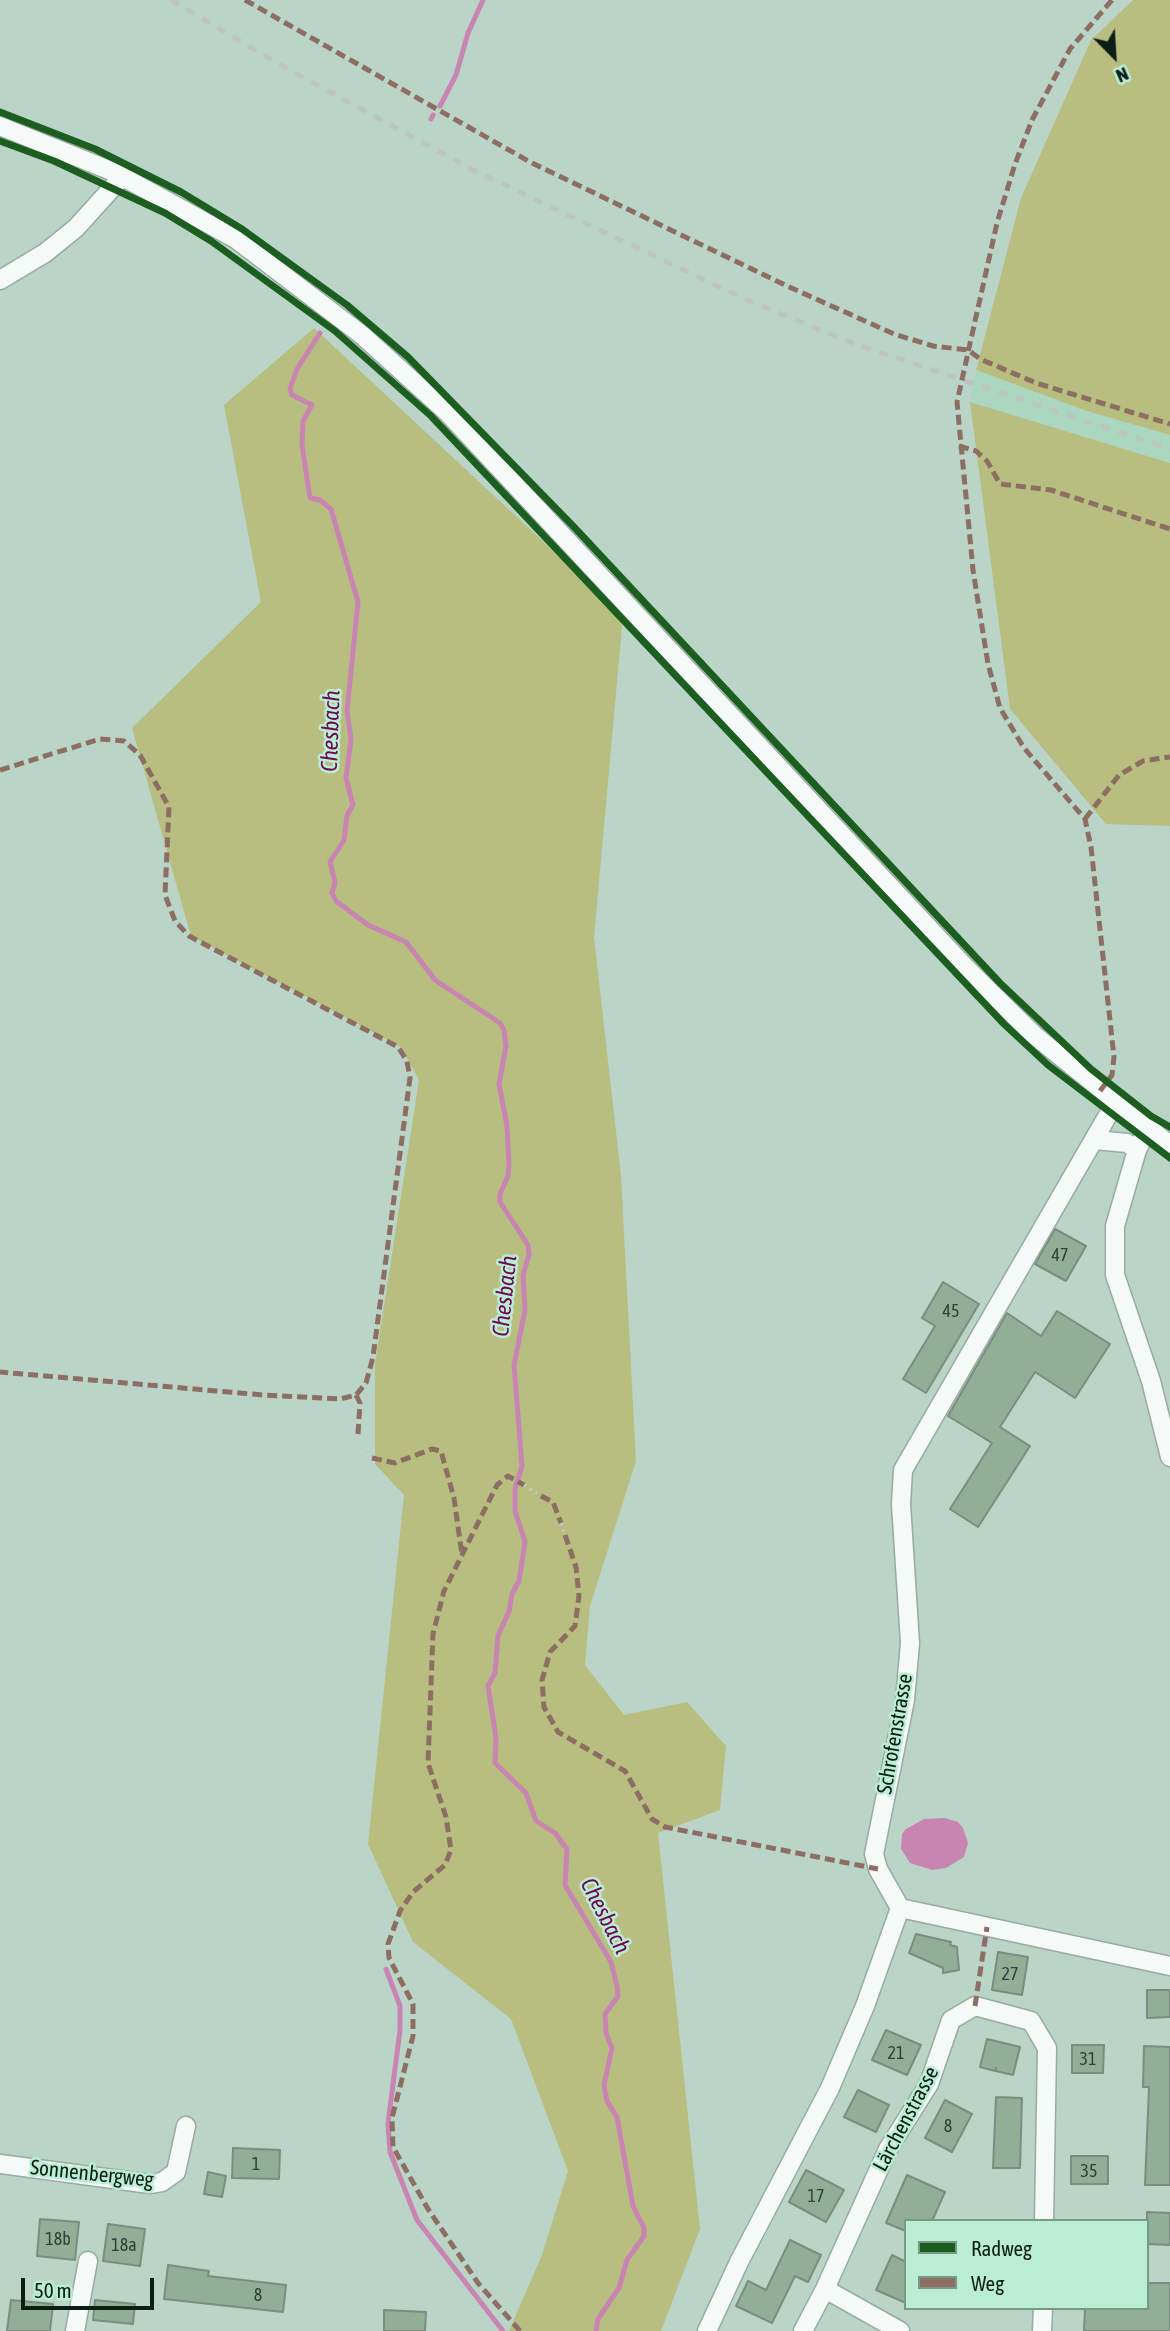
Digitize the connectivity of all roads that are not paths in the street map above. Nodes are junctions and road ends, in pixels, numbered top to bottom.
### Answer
1 (0, 126) edge
2 (122, 177) junction
3 (0, 280) edge
4 (1115, 1103) junction
5 (1148, 1128) junction
6 (1095, 1140) junction
7 (1170, 1145) edge
8 (1137, 1150) junction
9 (1170, 1457) edge
10 (900, 1908) junction
11 (1170, 1966) edge
12 (186, 2126) dead end
13 (0, 2164) edge
14 (1044, 2219) edge
15 (88, 2261) dead end
16 (825, 2289) junction
17 (1043, 2310) edge
18 (75, 2331) edge
19 (707, 2331) edge
20 (803, 2331) edge
21 (900, 2331) edge
22 (1042, 2331) edge

1 - 2 street
2 - 3 street
2 - 4 street
4 - 5 street
4 - 6 street, Schrofenstrasse
5 - 7 street
5 - 8 street
6 - 8 street
6 - 10 street, Schrofenstrasse
8 - 9 street
10 - 11 street
10 - 19 street
12 - 13 street, Sonnenbergweg
14 - 16 street, Lärchenstrasse
15 - 18 street
16 - 20 street, Lärchenstrasse
16 - 21 street
17 - 22 street

